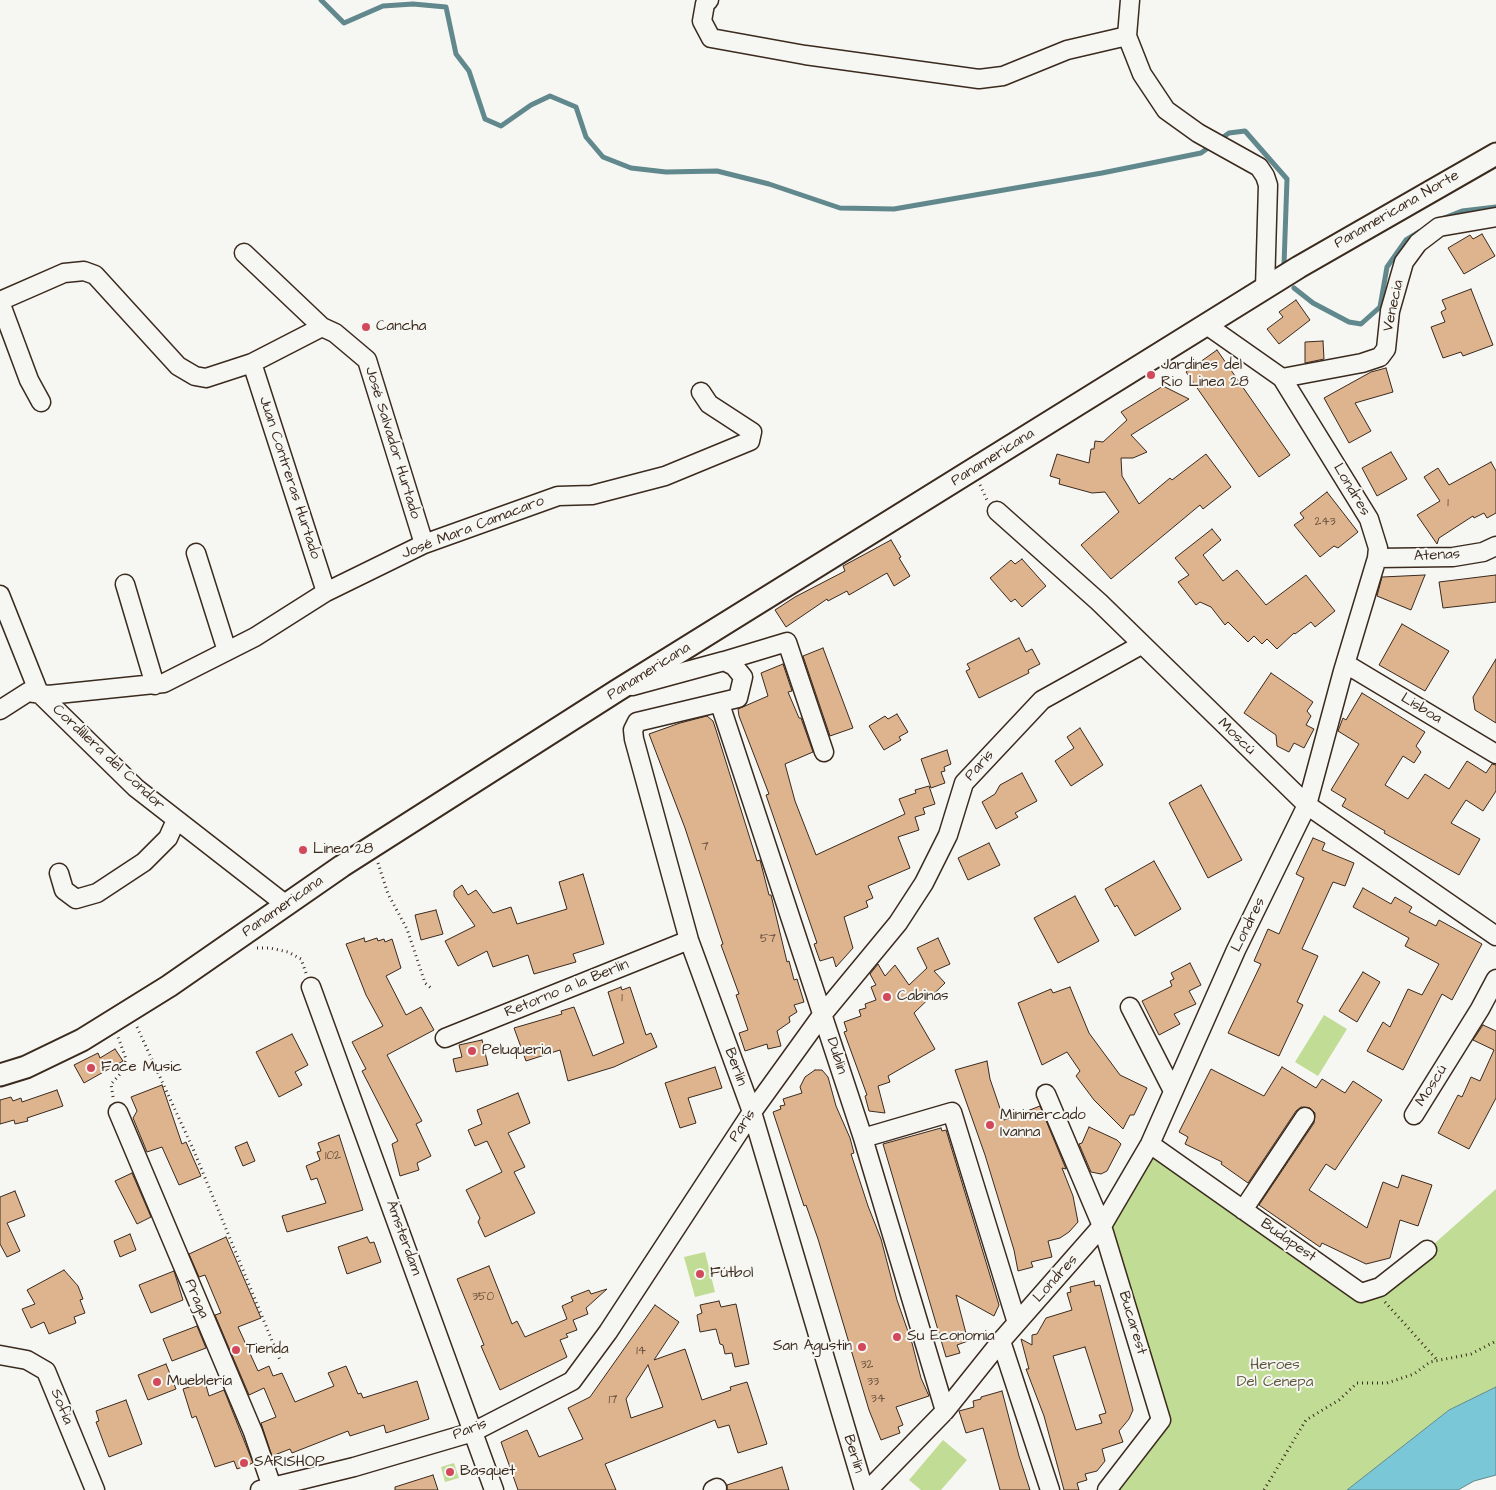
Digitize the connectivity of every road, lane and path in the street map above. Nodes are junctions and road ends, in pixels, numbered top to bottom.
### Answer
1 (709, 0) edge
2 (1130, 0) edge
3 (1127, 36) junction
4 (1496, 154) edge
5 (1496, 217) edge
6 (244, 253) dead end
7 (1299, 267) joint
8 (1265, 288) junction
9 (0, 302) edge
10 (1208, 326) junction
11 (322, 327) junction
12 (252, 363) junction
13 (1282, 378) junction
14 (701, 392) dead end
15 (41, 402) dead end
16 (970, 472) junction
17 (997, 511) joint
18 (424, 544) junction
19 (1496, 546) edge
20 (196, 553) dead end
21 (1377, 558) junction
22 (125, 584) dead end
23 (326, 592) junction
24 (0, 595) edge
25 (1141, 645) junction
26 (228, 651) junction
27 (724, 661) junction
28 (1346, 664) junction
29 (155, 685) junction
30 (618, 690) junction
31 (38, 693) junction
32 (720, 704) junction
33 (0, 710) edge
34 (824, 752) dead end
35 (1496, 754) edge
36 (1306, 805) junction
37 (176, 820) junction
38 (373, 848) junction
39 (58, 873) dead end
40 (286, 904) junction
41 (1496, 936) edge
42 (688, 940) junction
43 (226, 946) junction
44 (1496, 979) edge
45 (311, 987) joint
46 (431, 988) dead end
47 (1130, 1007) dead end
48 (822, 1015) junction
49 (120, 1017) junction
50 (445, 1038) dead end
51 (0, 1076) edge
52 (1173, 1091) junction
53 (1046, 1094) dead end
54 (118, 1112) joint
55 (752, 1112) junction
56 (1414, 1114) dead end
57 (1305, 1117) dead end
58 (862, 1138) junction
59 (1150, 1144) junction
60 (1243, 1210) junction
61 (1102, 1226) junction
62 (1427, 1250) dead end
63 (1374, 1289) junction
64 (1016, 1323) junction
65 (1001, 1341) junction
66 (1496, 1342) edge
67 (0, 1355) edge
68 (280, 1360) dead end
69 (1438, 1361) junction
70 (945, 1411) junction
71 (473, 1432) junction
72 (268, 1489) edge
73 (95, 1490) edge
74 (494, 1490) edge
75 (864, 1490) edge
76 (868, 1490) edge
77 (1050, 1490) edge
78 (1107, 1490) edge
79 (1264, 1490) edge

1 - 3 street
2 - 3 street
3 - 8 street
4 - 7 main road, Panamericana Norte
5 - 13 street, Venecia
6 - 11 street, José Salvador Hurtado
7 - 8 main road, Panamericana
8 - 10 main road, Panamericana
9 - 12 street
9 - 15 street
10 - 13 street, Londres
10 - 16 main road, Panamericana
11 - 12 street
11 - 18 street, José Salvador Hurtado
12 - 23 street, Juan Contreras Hurtado
13 - 21 street, Londres
14 - 18 street, José Mara Camacaro
16 - 17 path
16 - 30 main road, Panamericana
17 - 25 street, Moscú
18 - 23 street, José Mara Camacaro
19 - 21 street, Atenas
20 - 26 street
21 - 28 street, Londres
22 - 29 street
23 - 26 street, José Mara Camacaro
24 - 31 street, Cordillera del Condor
25 - 36 street, Moscú
25 - 48 street, Paris
26 - 29 street, José Mara Camacaro
27 - 30 street
27 - 32 street
27 - 34 street
28 - 35 street, Lisboa
28 - 36 street, Londres
29 - 31 street, José Mara Camacaro
30 - 38 main road, Panamericana
31 - 33 street, José Mara Camacaro
31 - 37 street, Cordillera del Condor
32 - 42 street, Berlín
32 - 48 street, Dublin
36 - 41 street, Moscú
36 - 52 street, Londres
37 - 39 street
37 - 40 street, Cordillera del Condor
38 - 40 main road, Panamericana
38 - 46 path
40 - 43 main road, Panamericana
42 - 50 street, Retorno a la Berlin
42 - 55 street, Berlín
43 - 45 path
43 - 49 main road, Panamericana
44 - 56 street, Moscú
45 - 71 street, Ámsterdam
47 - 52 street
48 - 55 street, Paris
48 - 58 street, Dublin
49 - 51 main road, Panamericana
49 - 54 path
49 - 68 path
52 - 59 street, Londres
53 - 61 street, Bucarest
54 - 72 street, Praga
55 - 71 street, Paris
55 - 75 street, Berlín
57 - 60 street
58 - 64 street
58 - 70 street, Dublin
59 - 60 street, Budapest
59 - 61 street, Londres
60 - 63 street, Budapest
61 - 64 street, Londres
61 - 78 street, Bucarest
62 - 63 street
63 - 69 path
64 - 65 street, Londres
65 - 70 street, Londres
65 - 77 street
66 - 69 path
67 - 73 street, Sofía
69 - 79 path
70 - 76 street, Londres
71 - 72 street, Paris
71 - 74 street, Ámsterdam

